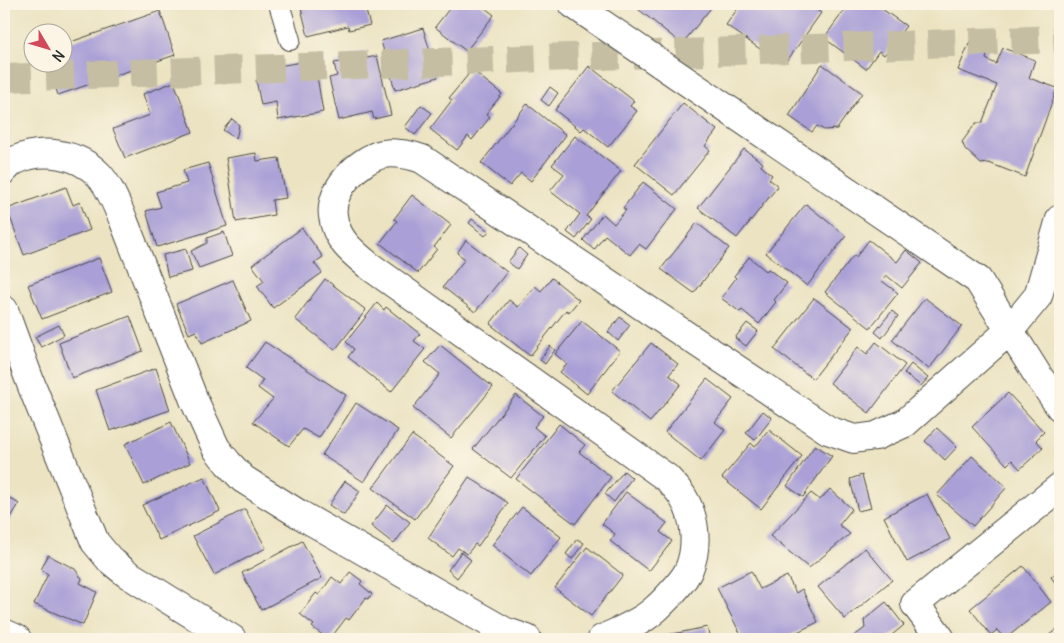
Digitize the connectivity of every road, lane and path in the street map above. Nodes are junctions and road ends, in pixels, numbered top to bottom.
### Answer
1 (279, 4) edge
2 (573, 4) edge
3 (290, 40) dead end
4 (4, 170) edge
5 (1060, 219) edge
6 (4, 310) edge
7 (1010, 330) junction
8 (1060, 407) edge
9 (1060, 487) edge
10 (4, 633) edge
11 (17, 639) edge
12 (232, 639) edge
13 (527, 639) edge
14 (602, 639) edge
15 (941, 639) edge

1 - 3 lane
2 - 7 street
4 - 13 street
5 - 7 street
6 - 12 street
7 - 8 street
7 - 14 street
9 - 15 street
10 - 11 street

